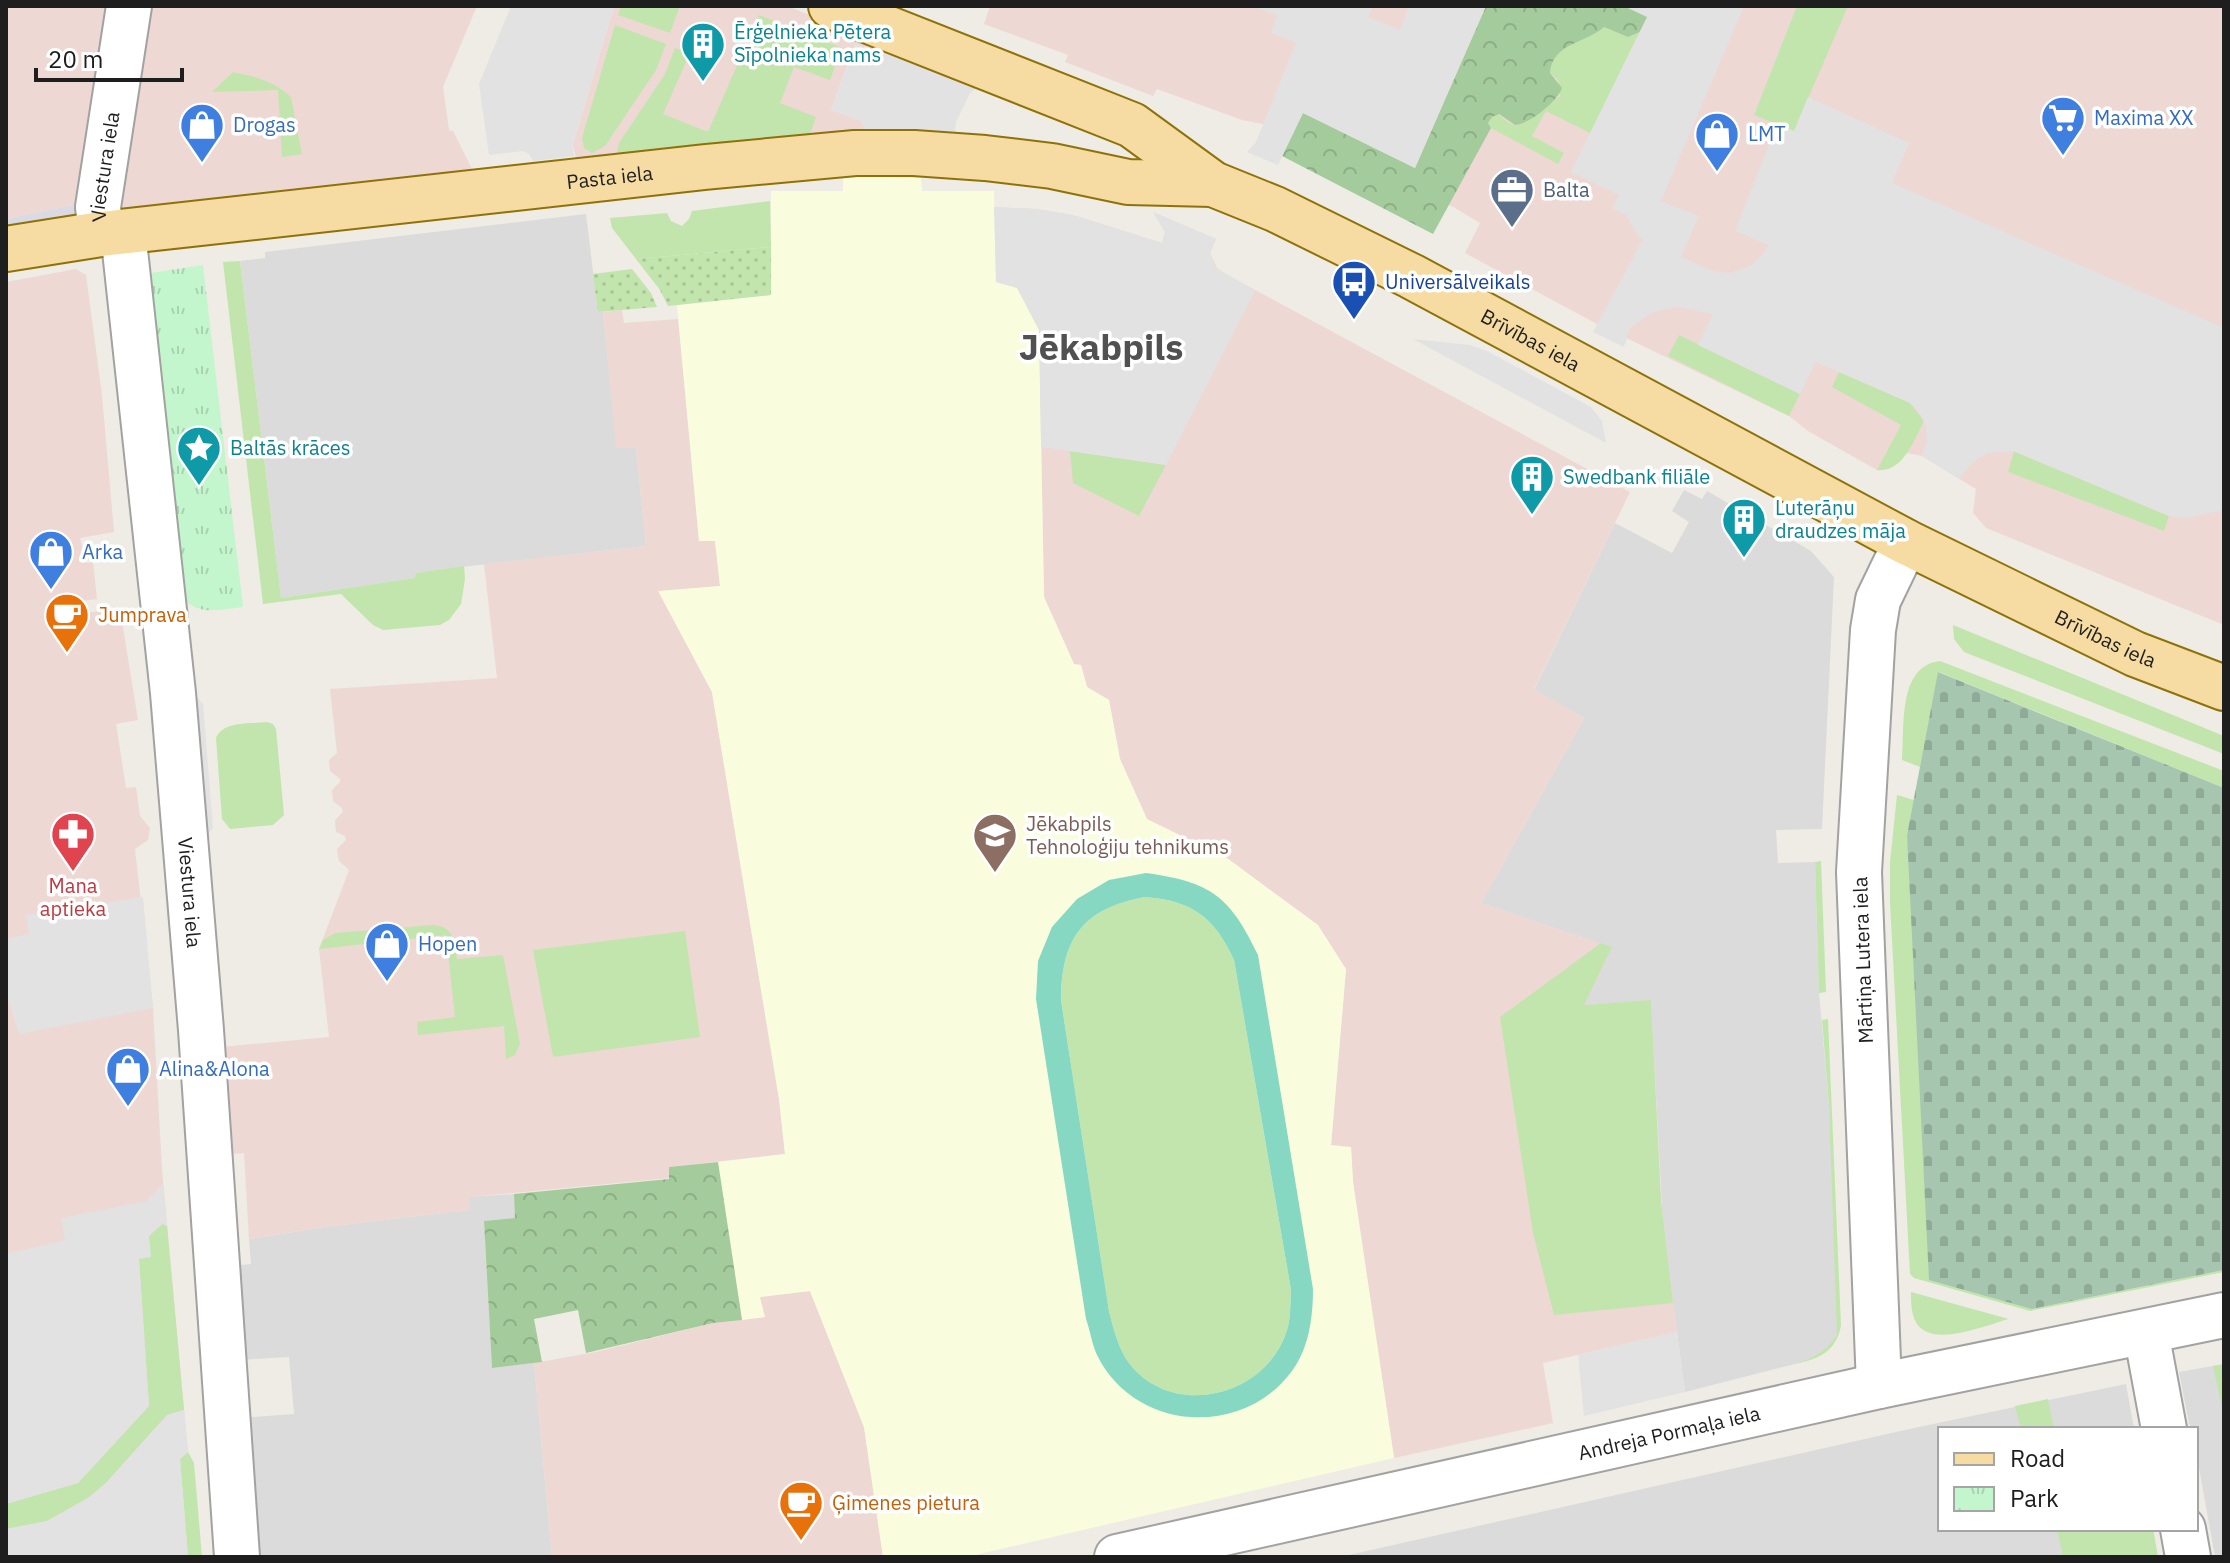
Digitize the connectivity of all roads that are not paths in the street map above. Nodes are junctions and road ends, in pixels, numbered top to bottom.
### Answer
1 (129, 6) edge
2 (831, 6) edge
3 (1213, 184) junction
4 (112, 233) junction
5 (6, 249) edge
6 (1906, 542) junction
7 (2224, 688) edge
8 (2224, 1315) edge
9 (2146, 1332) junction
10 (1879, 1386) junction
11 (2164, 1427) edge
12 (2183, 1531) edge
13 (237, 1557) edge
14 (1117, 1557) edge
15 (2188, 1557) edge

1 - 4 street, Viestura iela
2 - 3 main road, Brīvības iela
3 - 4 main road, Pasta iela
3 - 6 main road, Brīvības iela
4 - 5 main road, Pasta iela
4 - 13 street, Viestura iela
6 - 7 main road, Brīvības iela
6 - 10 street, Mārtiņa Lutera iela
8 - 9 street, Andreja Pormaļa iela
9 - 10 street, Andreja Pormaļa iela
9 - 11 street
10 - 14 street, Andreja Pormaļa iela
12 - 15 street

